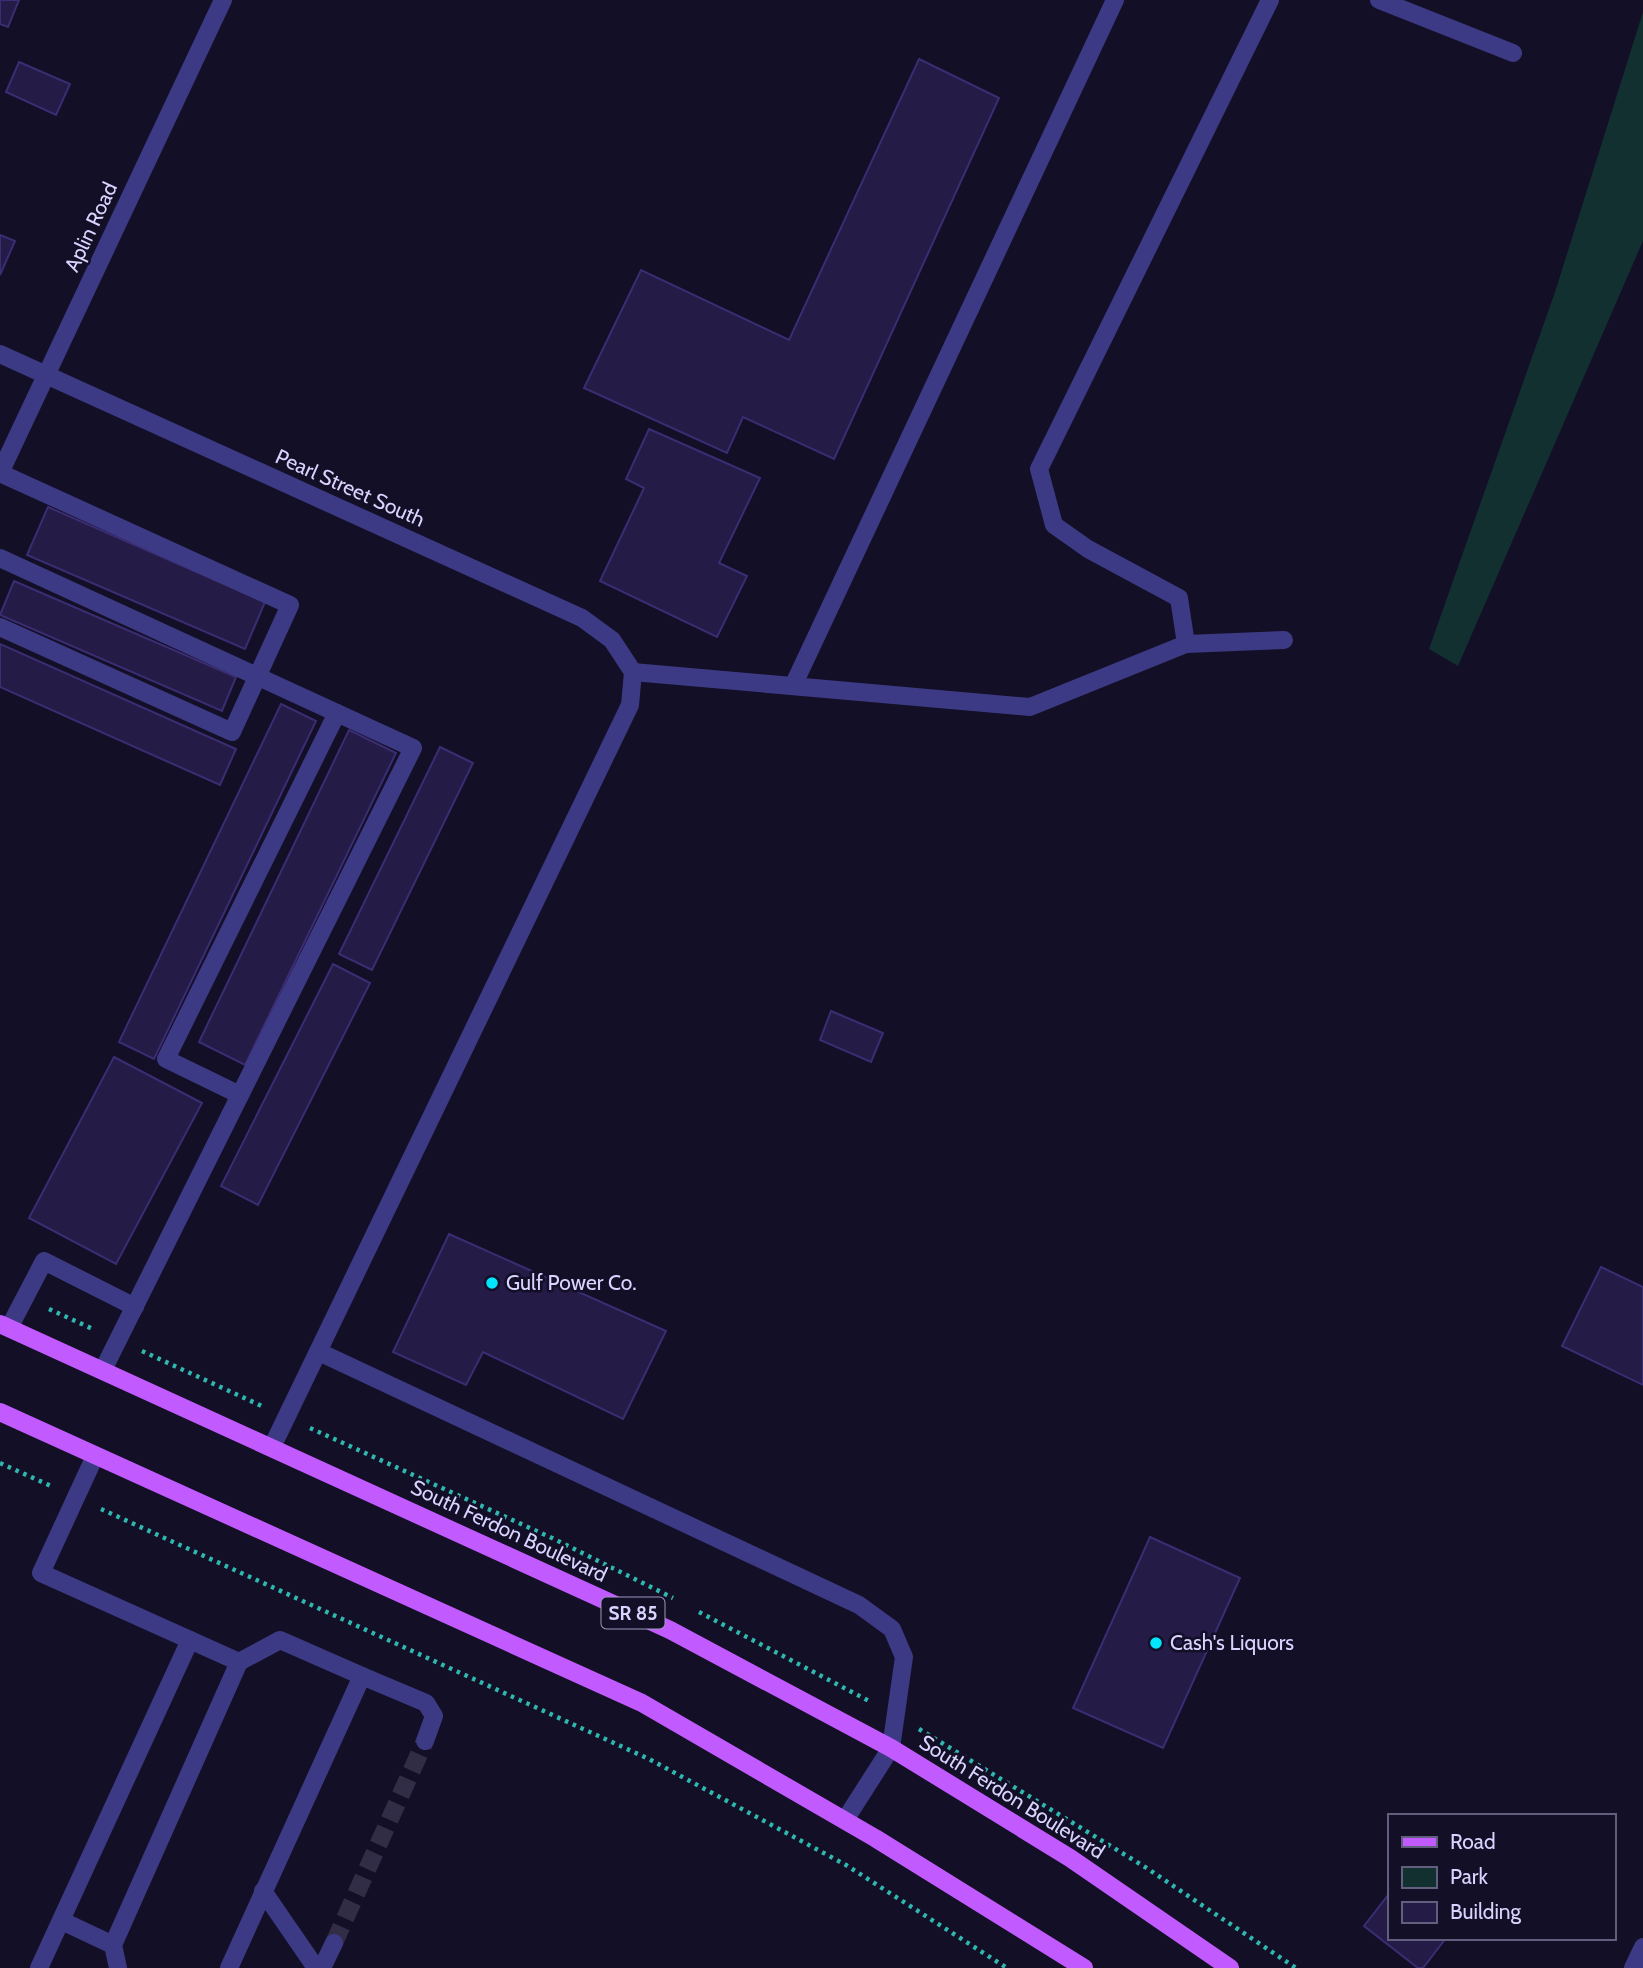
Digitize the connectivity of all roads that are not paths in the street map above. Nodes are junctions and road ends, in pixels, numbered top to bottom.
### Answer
1 (223, 0) edge
2 (1115, 0) edge
3 (1270, 0) edge
4 (1379, 0) edge
5 (1513, 53) dead end
6 (0, 354) edge
7 (46, 375) junction
8 (0, 473) edge
9 (0, 558) edge
10 (0, 627) edge
11 (1284, 640) dead end
12 (1186, 644) junction
13 (633, 672) junction
14 (257, 676) junction
15 (793, 686) junction
16 (337, 713) junction
17 (240, 1095) junction
18 (135, 1307) junction
19 (5, 1326) edge
20 (319, 1352) junction
21 (103, 1370) junction
22 (0, 1412) edge
23 (272, 1447) junction
24 (95, 1456) junction
25 (190, 1640) junction
26 (239, 1662) junction
27 (362, 1676) junction
28 (425, 1741) tunnel mouth
29 (891, 1748) junction
30 (845, 1820) junction
31 (263, 1891) junction
32 (62, 1921) junction
33 (334, 1943) tunnel mouth
34 (113, 1945) junction
35 (1643, 1947) edge
36 (39, 1968) edge
37 (118, 1968) edge
38 (229, 1968) edge
39 (316, 1968) edge
40 (322, 1968) edge
41 (1084, 1968) edge
42 (1230, 1968) edge
43 (1633, 1968) edge

1 - 7 street, Aplin Road
2 - 15 street
3 - 12 street
4 - 5 street
6 - 7 street, Pearl Street South
7 - 8 street, Aplin Road
7 - 13 street, Pearl Street South
8 - 14 street
9 - 14 street
10 - 14 street
11 - 12 street
12 - 15 street
13 - 15 street
13 - 20 street
14 - 16 street
16 - 17 street
16 - 17 street
17 - 18 street
18 - 19 street
18 - 21 street
19 - 21 main road, South Ferdon Boulevard / SR 85
20 - 23 street
20 - 29 street
21 - 23 main road, South Ferdon Boulevard / SR 85
22 - 24 main road
23 - 29 main road, South Ferdon Boulevard / SR 85
24 - 25 street
24 - 30 main road
25 - 26 street
25 - 32 street
26 - 27 street
26 - 34 street
27 - 28 street
27 - 31 street
29 - 30 street
29 - 42 main road, South Ferdon Boulevard / SR 85
30 - 41 main road
31 - 38 street
31 - 39 street
32 - 34 street
32 - 36 street
33 - 40 street
34 - 37 street
35 - 43 street

